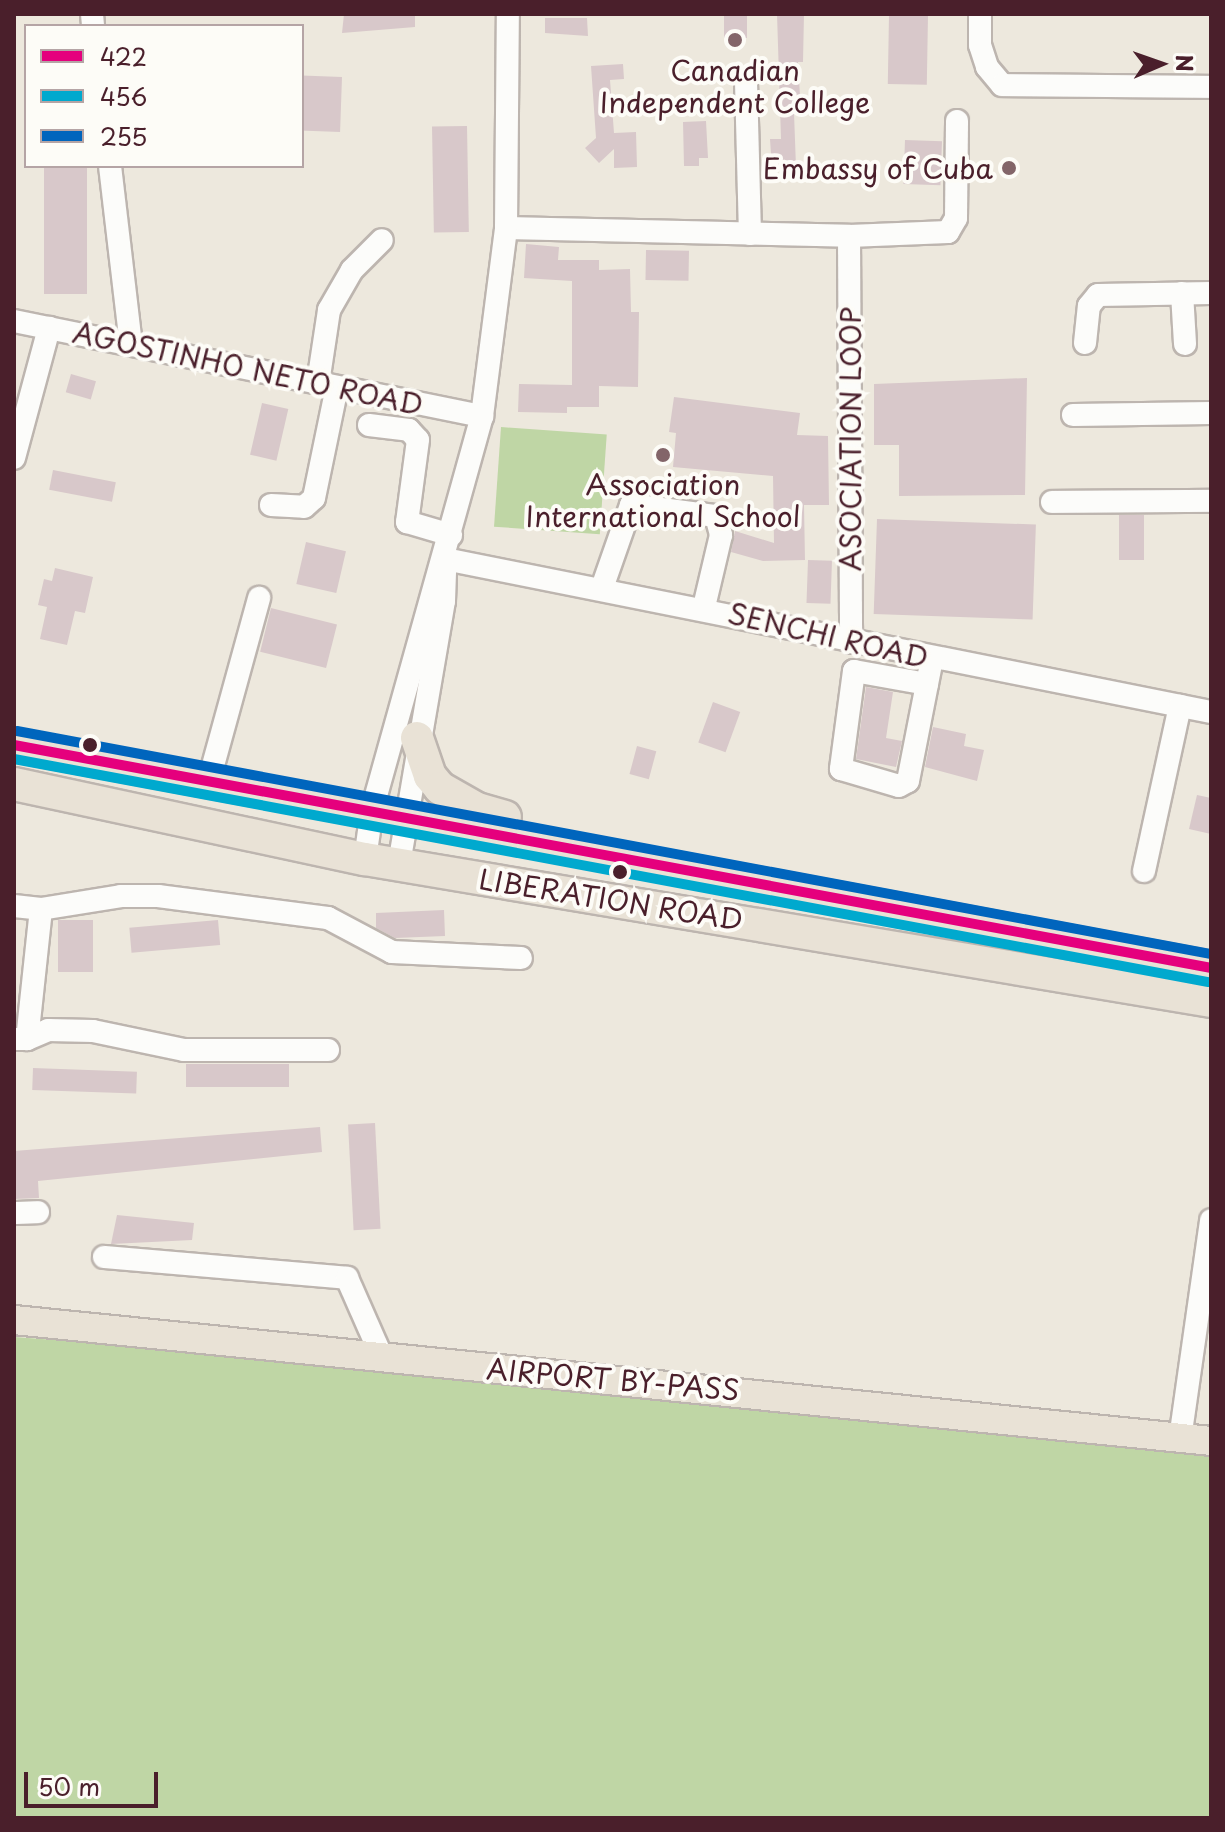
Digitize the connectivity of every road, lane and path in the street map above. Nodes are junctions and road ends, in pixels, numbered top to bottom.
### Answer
1 (508, 14) edge
2 (980, 14) edge
3 (746, 82) dead end
4 (1211, 87) edge
5 (957, 121) dead end
6 (110, 168) edge
7 (506, 228) junction
8 (750, 234) junction
9 (849, 236) junction
10 (382, 240) dead end
11 (1182, 293) junction
12 (1211, 293) edge
13 (14, 321) edge
14 (49, 328) junction
15 (1085, 343) dead end
16 (131, 344) junction
17 (1185, 344) dead end
18 (328, 385) junction
19 (1211, 413) edge
20 (1073, 415) dead end
21 (482, 416) junction
22 (369, 425) dead end
23 (14, 458) edge
24 (1211, 501) edge
25 (1052, 502) dead end
26 (271, 505) dead end
27 (451, 535) junction
28 (445, 559) junction
29 (602, 588) junction
30 (259, 598) dead end
31 (704, 607) junction
32 (851, 642) junction
33 (932, 659) junction
34 (927, 684) junction
35 (1180, 706) junction
36 (1211, 712) edge
37 (417, 738) junction
38 (14, 745) edge
39 (209, 780) junction
40 (14, 784) edge
41 (94, 801) junction
42 (371, 816) junction
43 (406, 816) junction
44 (565, 845) junction
45 (365, 859) junction
46 (399, 864) junction
47 (1144, 871) dead end
48 (14, 906) edge
49 (41, 909) junction
50 (521, 958) dead end
51 (1211, 968) edge
52 (1211, 1001) edge
53 (20, 1039) edge
54 (328, 1050) dead end
55 (38, 1212) dead end
56 (14, 1213) edge
57 (1211, 1220) edge
58 (104, 1257) dead end
59 (14, 1320) edge
60 (381, 1355) junction
61 (1180, 1439) junction
62 (1211, 1441) edge

1 - 7 street
2 - 4 street
3 - 8 street
5 - 9 street
6 - 16 street
7 - 8 street
7 - 21 street
8 - 9 street
9 - 32 street, ASOCIATION LOOP
10 - 18 street
11 - 12 street
11 - 15 street
11 - 17 street
13 - 14 street, AGOSTINHO NETO ROAD
14 - 16 street, AGOSTINHO NETO ROAD
14 - 23 street
16 - 18 street, AGOSTINHO NETO ROAD
18 - 21 street, AGOSTINHO NETO ROAD
18 - 26 street
19 - 20 street
21 - 27 street
22 - 27 street
24 - 25 street
27 - 28 street
28 - 29 street, SENCHI ROAD
28 - 37 street
28 - 42 street
29 - 31 street, SENCHI ROAD
29 - 31 street
30 - 39 street
31 - 32 street, SENCHI ROAD
32 - 33 street, SENCHI ROAD
33 - 34 street
33 - 35 street, SENCHI ROAD
34 - 34 street
35 - 36 street, SENCHI ROAD
35 - 47 street
37 - 43 street
37 - 44 highway
38 - 39 highway, LIBERATION ROAD
39 - 42 highway, LIBERATION ROAD
40 - 41 highway, LIBERATION ROAD
41 - 42 highway
41 - 45 highway, LIBERATION ROAD
42 - 43 highway, LIBERATION ROAD
42 - 45 street
43 - 44 highway, LIBERATION ROAD
43 - 46 street
44 - 51 highway, LIBERATION ROAD
45 - 46 highway, LIBERATION ROAD
46 - 52 highway, LIBERATION ROAD
48 - 49 street
49 - 50 street
49 - 53 street
53 - 54 street
55 - 56 street
57 - 61 street
58 - 60 street
59 - 60 main road, AIRPORT BY-PASS
60 - 61 main road, AIRPORT BY-PASS
61 - 62 main road, AIRPORT BY-PASS

